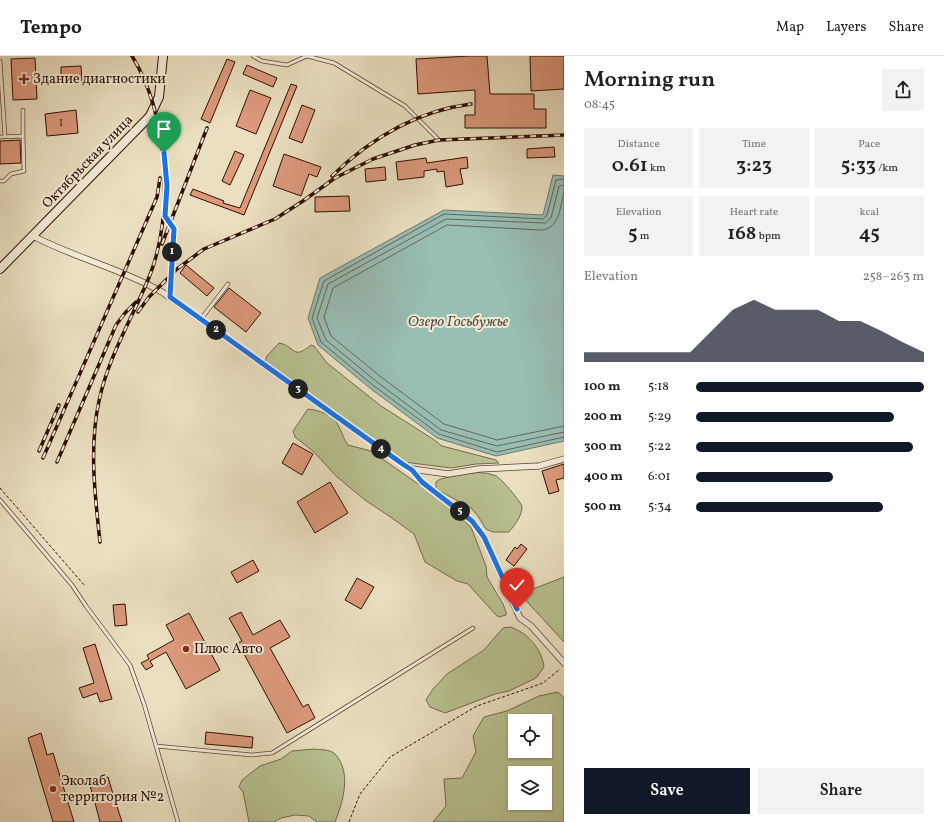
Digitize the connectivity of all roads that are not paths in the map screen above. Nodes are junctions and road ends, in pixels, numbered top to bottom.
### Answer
1 (163, 56) edge
2 (253, 56) edge
3 (0, 61) edge
4 (23, 110) dead end
5 (23, 136) junction
6 (0, 137) edge
7 (5, 137) junction
8 (439, 140) dead end
9 (0, 181) edge
10 (33, 236) junction
11 (0, 269) edge
12 (228, 284) dead end
13 (201, 319) junction
14 (564, 459) edge
15 (412, 470) junction
16 (0, 500) edge
17 (473, 628) dead end
18 (564, 665) edge
19 (156, 746) junction
20 (178, 822) edge

1 - 10 street, Октябрьская улица
2 - 8 lane
3 - 7 lane
4 - 5 lane
5 - 7 lane
5 - 9 lane
6 - 7 lane
10 - 11 street, Октябрьская улица
10 - 13 street
12 - 13 lane
13 - 15 street
14 - 15 street
15 - 18 street
16 - 19 lane
17 - 19 lane
19 - 20 lane

